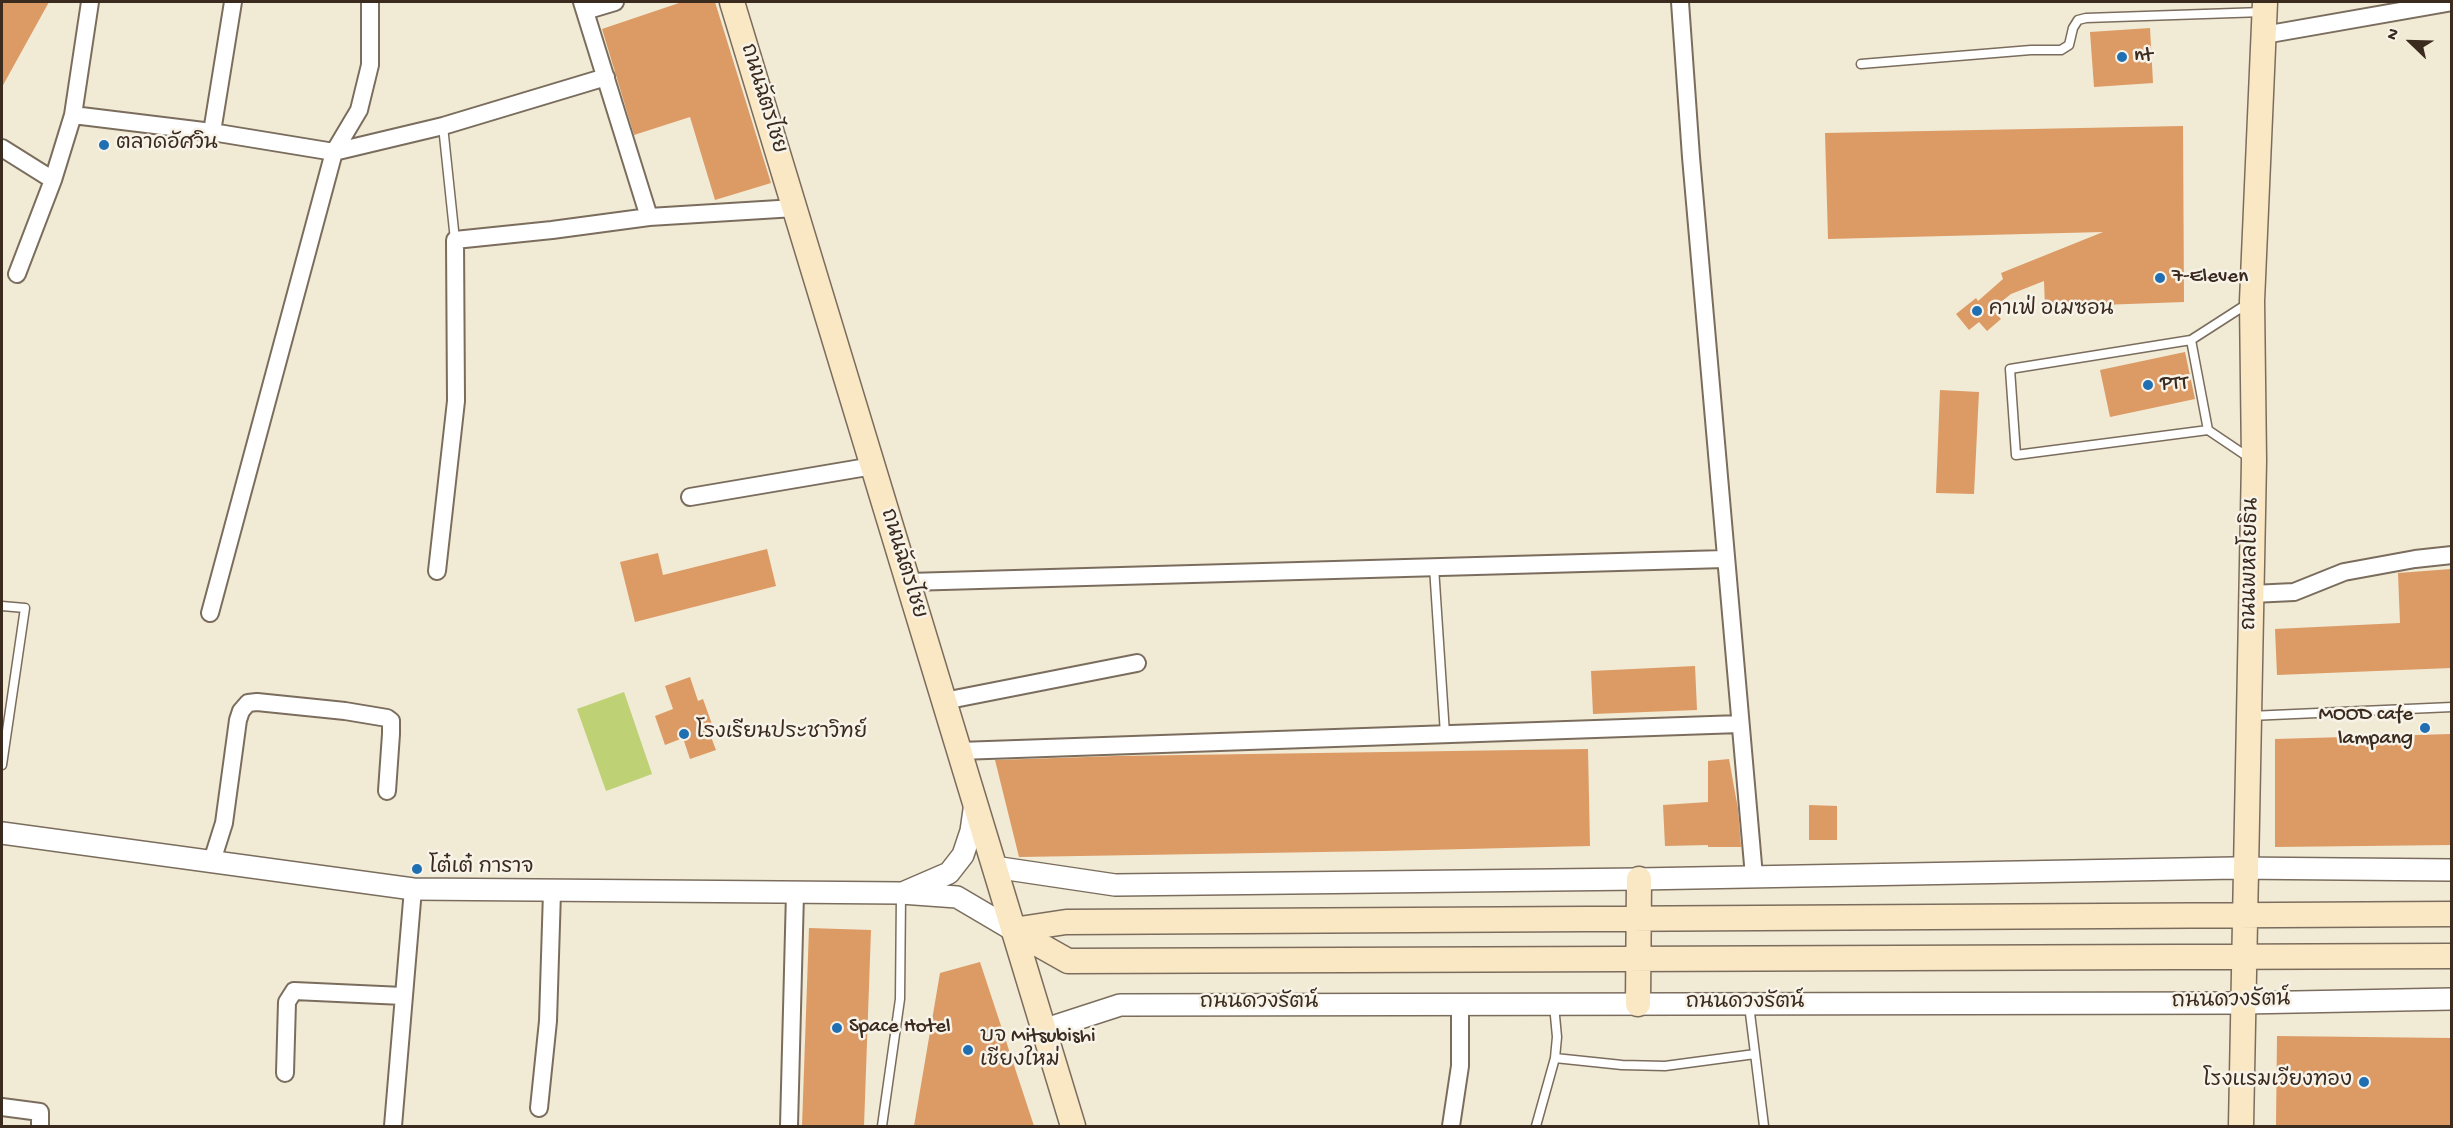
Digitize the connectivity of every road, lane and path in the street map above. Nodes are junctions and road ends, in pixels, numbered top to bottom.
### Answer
1 (90, 2) edge
2 (233, 2) edge
3 (370, 2) edge
4 (615, 2) edge
5 (732, 2) edge
6 (1680, 2) edge
7 (2451, 2) edge
8 (584, 6) edge
9 (2265, 16) edge
10 (1861, 64) dead end
11 (606, 77) junction
12 (73, 115) junction
13 (443, 126) junction
14 (212, 132) junction
15 (2, 148) edge
16 (334, 152) junction
17 (53, 180) junction
18 (795, 208) junction
19 (649, 217) junction
20 (455, 240) junction
21 (17, 274) dead end
22 (2252, 301) junction
23 (2191, 340) junction
24 (2208, 430) junction
25 (2254, 461) junction
26 (873, 466) junction
27 (690, 497) dead end
28 (2451, 555) edge
29 (1725, 559) junction
30 (1434, 567) junction
31 (436, 571) dead end
32 (908, 582) junction
33 (2252, 594) junction
34 (2, 606) edge
35 (210, 613) dead end
36 (1137, 663) dead end
37 (944, 701) junction
38 (2451, 707) edge
39 (2250, 716) junction
40 (1740, 724) junction
41 (1445, 734) junction
42 (959, 751) junction
43 (2, 765) edge
44 (387, 790) dead end
45 (975, 803) junction
46 (2, 833) edge
47 (212, 861) junction
48 (994, 867) junction
49 (2246, 868) junction
50 (2451, 870) edge
51 (1754, 876) junction
52 (1639, 879) junction
53 (413, 890) junction
54 (552, 892) junction
55 (795, 893) junction
56 (901, 893) junction
57 (2245, 914) junction
58 (2451, 914) edge
59 (1638, 921) junction
60 (1013, 930) junction
61 (2451, 956) edge
62 (2245, 957) junction
63 (1638, 959) junction
64 (403, 996) junction
65 (2451, 999) edge
66 (2244, 1003) junction
67 (1460, 1004) junction
68 (1554, 1004) junction
69 (1638, 1004) junction
70 (1749, 1004) junction
71 (1043, 1030) junction
72 (1755, 1054) junction
73 (1555, 1058) junction
74 (285, 1073) dead end
75 (2, 1107) edge
76 (539, 1108) dead end
77 (40, 1126) edge
78 (393, 1126) edge
79 (789, 1126) edge
80 (882, 1126) edge
81 (1073, 1126) edge
82 (1451, 1126) edge
83 (1536, 1126) edge
84 (1764, 1126) edge
85 (2241, 1126) edge

1 - 12 street
2 - 14 street
3 - 16 street
4 - 8 street
5 - 18 main road, ถนนฉัตรไชย
6 - 29 street
7 - 9 street
8 - 11 street
9 - 10 lane
9 - 22 main road, ถนนพหลโยธิน
11 - 13 street
11 - 19 street
12 - 14 street
12 - 17 street
13 - 16 street
13 - 20 lane
14 - 16 street
15 - 17 street
16 - 35 street
17 - 21 street
18 - 19 street
18 - 26 main road, ถนนฉัตรไชย
19 - 20 street
20 - 31 street
22 - 23 lane
22 - 25 main road, ถนนพหลโยธิน
23 - 24 lane
23 - 24 lane
24 - 25 lane
25 - 33 main road, ถนนพหลโยธิน
26 - 27 street
26 - 32 main road, ถนนฉัตรไชย
28 - 33 street
29 - 30 street
29 - 40 street
30 - 32 street
30 - 41 lane
32 - 37 main road, ถนนฉัตรไชย
33 - 39 main road, ถนนพหลโยธิน
34 - 43 lane
36 - 37 street
37 - 42 main road, ถนนฉัตรไชย
38 - 39 lane
39 - 49 main road, ถนนพหลโยธิน
40 - 41 street
40 - 51 street
41 - 42 street
42 - 45 main road, ถนนฉัตรไชย
44 - 47 street
45 - 48 main road, ถนนฉัตรไชย
45 - 56 street
46 - 47 street
47 - 53 street
48 - 52 street
48 - 60 main road, ถนนฉัตรไชย
49 - 50 street
49 - 51 street
49 - 57 main road, ถนนพหลโยธิน
51 - 52 street
52 - 59 main road
53 - 54 street
53 - 64 street
54 - 55 street
54 - 76 street
55 - 56 street
55 - 79 street
56 - 60 street
56 - 80 lane
57 - 58 main road
57 - 59 main road
57 - 62 main road, ถนนพหลโยธิน
59 - 60 main road
59 - 63 main road
60 - 63 main road
60 - 71 main road, ถนนฉัตรไชย
61 - 62 main road
62 - 63 main road
62 - 66 main road, ถนนพหลโยธิน
63 - 69 main road
64 - 74 street
64 - 78 street
65 - 66 street, ถนนดวงรัตน์
66 - 70 street, ถนนดวงรัตน์
66 - 85 main road, ถนนพหลโยธิน
67 - 68 street, ถนนดวงรัตน์
67 - 71 street, ถนนดวงรัตน์
67 - 82 street
68 - 69 street, ถนนดวงรัตน์
68 - 73 lane
69 - 70 street, ถนนดวงรัตน์
70 - 72 lane
71 - 81 main road, ถนนฉัตรไชย
72 - 73 lane
72 - 84 lane
73 - 83 lane
75 - 77 street

